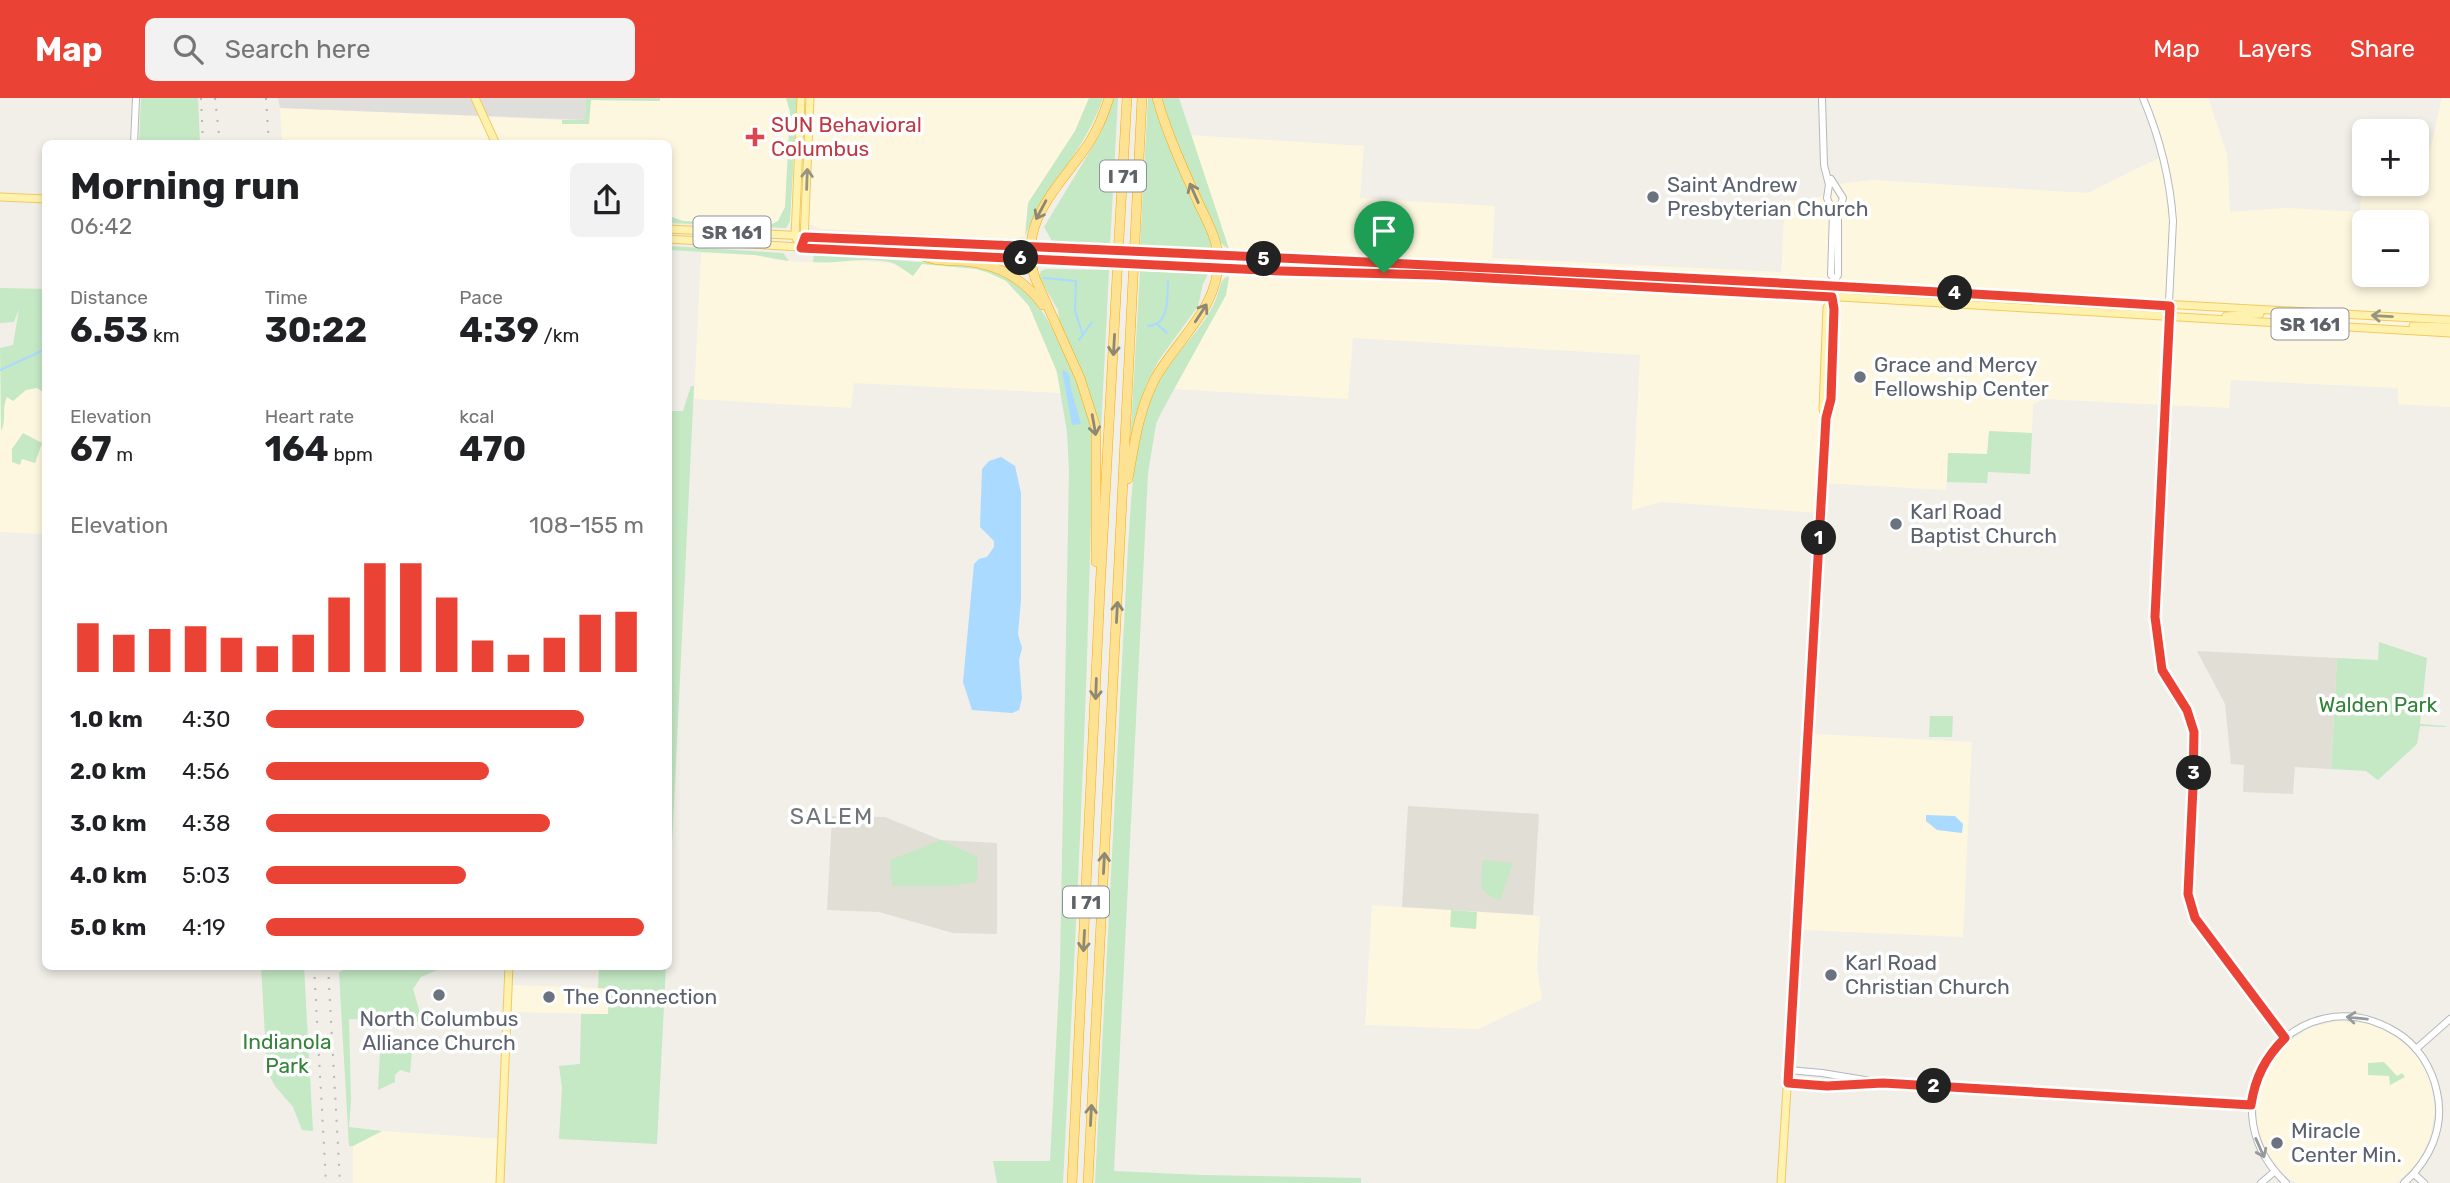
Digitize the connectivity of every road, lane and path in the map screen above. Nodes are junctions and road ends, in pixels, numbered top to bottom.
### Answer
1 (136, 98) edge
2 (475, 98) edge
3 (802, 98) edge
4 (810, 98) edge
5 (1109, 98) edge
6 (1127, 98) edge
7 (1142, 98) edge
8 (1157, 98) edge
9 (1822, 98) edge
10 (2143, 98) edge
11 (134, 140) edge
12 (494, 140) edge
13 (1825, 161) junction
14 (1838, 190) junction
15 (1829, 192) junction
16 (0, 197) edge
17 (42, 199) edge
18 (1841, 202) junction
19 (1831, 204) junction
20 (672, 229) edge
21 (795, 236) junction
22 (805, 237) junction
23 (672, 239) edge
24 (1031, 247) junction
25 (801, 248) junction
26 (918, 254) junction
27 (1218, 256) junction
28 (1031, 258) junction
29 (1218, 268) junction
30 (1834, 283) junction
31 (1832, 297) junction
32 (2170, 306) junction
33 (2288, 311) junction
34 (1051, 316) junction
35 (2169, 317) junction
36 (2450, 320) edge
37 (2450, 327) edge
38 (2374, 328) junction
39 (2450, 333) edge
40 (1122, 512) junction
41 (1098, 621) junction
42 (509, 970) edge
43 (2450, 1019) edge
44 (2285, 1038) junction
45 (2416, 1049) junction
46 (1789, 1070) junction
47 (1788, 1083) junction
48 (1883, 1083) junction
49 (2251, 1105) junction
50 (2274, 1172) junction
51 (2414, 1174) junction
52 (500, 1183) edge
53 (1072, 1183) edge
54 (1088, 1183) edge
55 (1782, 1183) edge
56 (2261, 1183) edge
57 (2286, 1183) edge
58 (2404, 1183) edge
59 (2424, 1183) edge

1 - 11 street
2 - 12 main road
3 - 21 main road
22 -> 4 main road
5 -> 24 highway
6 -> 41 highway, I 71, bridge
7 - 40 highway, I 71, bridge
27 -> 8 highway
9 - 13 street
10 - 32 street
13 - 14 street
13 - 15 street
14 - 15 street
14 - 18 street
15 - 19 street
16 - 17 main road
18 - 19 street
18 - 30 street
19 - 30 street
20 - 21 main road, SR 161
21 - 22 main road, SR 161
21 - 25 main road
22 - 24 main road, SR 161
22 - 25 main road
23 - 25 main road, SR 161
24 - 27 main road, SR 161
24 - 28 highway
25 - 26 main road, SR 161
26 - 28 main road, SR 161
26 - 34 highway
27 - 29 highway
27 - 30 main road, SR 161
28 - 29 main road, SR 161
28 - 34 highway
29 - 31 main road, SR 161
40 -> 29 highway
30 - 31 main road
30 - 32 main road, SR 161
31 - 35 main road, SR 161
31 - 46 main road
32 - 33 main road, SR 161
32 - 35 street
33 - 35 main road
36 -> 33 main road, SR 161
34 -> 41 highway
35 - 38 main road, SR 161
35 - 44 street
37 - 38 main road
38 - 39 main road, SR 161
54 -> 40 highway, I 71
41 -> 53 highway, I 71
42 - 52 main road
43 - 45 street
45 -> 44 street
44 - 49 street
45 - 51 street
46 - 47 main road
46 - 48 street
47 - 48 street
47 - 55 main road
48 - 49 street
49 -> 50 street
50 - 56 street
50 - 57 street
51 - 58 street
51 - 59 street

